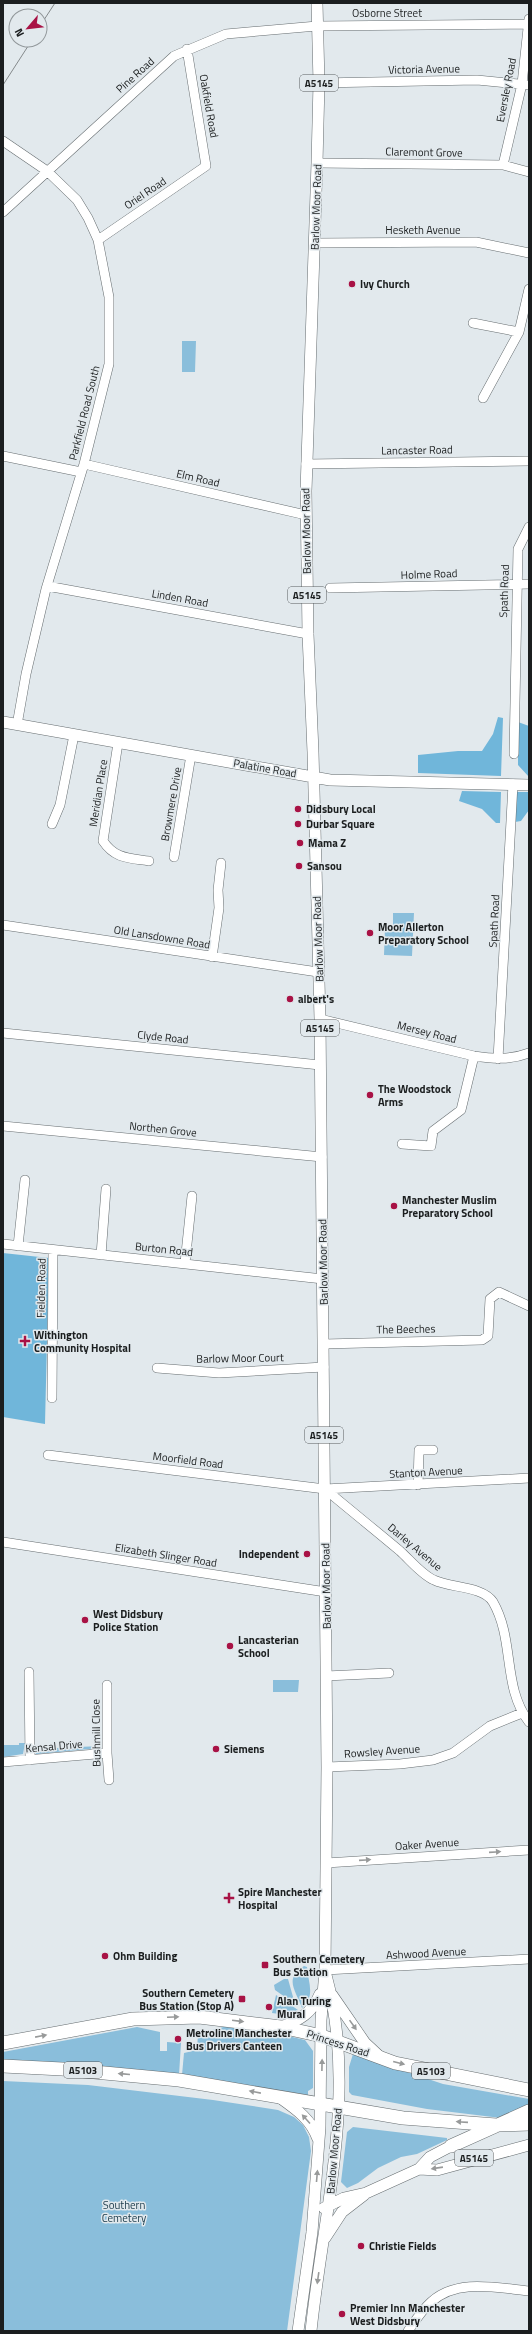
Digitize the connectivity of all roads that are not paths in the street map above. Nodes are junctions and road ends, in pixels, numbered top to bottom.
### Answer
1 (317, 3) edge
2 (529, 19) edge
3 (528, 24) edge
4 (317, 26) junction
5 (187, 50) junction
6 (319, 83) junction
7 (525, 84) edge
8 (3, 141) edge
9 (317, 163) junction
10 (503, 165) junction
11 (206, 166) joint
12 (47, 170) junction
13 (529, 172) edge
14 (3, 212) edge
15 (98, 240) junction
16 (315, 243) junction
17 (529, 253) edge
18 (529, 289) edge
19 (473, 323) dead end
20 (519, 332) junction
21 (483, 398) dead end
22 (3, 456) edge
23 (529, 461) edge
24 (306, 464) junction
25 (83, 468) junction
26 (306, 515) junction
27 (529, 527) edge
28 (516, 583) junction
29 (529, 584) edge
30 (47, 586) junction
31 (330, 588) dead end
32 (308, 634) junction
33 (3, 722) edge
34 (17, 725) junction
35 (74, 735) junction
36 (118, 743) junction
37 (514, 754) dead end
38 (191, 756) junction
39 (314, 776) junction
40 (513, 784) junction
41 (529, 785) edge
42 (52, 824) dead end
43 (174, 857) dead end
44 (149, 861) dead end
45 (221, 863) dead end
46 (3, 925) edge
47 (212, 957) junction
48 (318, 972) junction
49 (320, 1019) junction
50 (3, 1033) edge
51 (529, 1053) edge
52 (474, 1056) junction
53 (498, 1059) junction
54 (320, 1065) junction
55 (3, 1126) edge
56 (402, 1144) dead end
57 (322, 1157) junction
58 (25, 1180) dead end
59 (106, 1189) dead end
60 (192, 1196) dead end
61 (3, 1244) edge
62 (18, 1246) junction
63 (53, 1250) junction
64 (101, 1255) junction
65 (186, 1264) junction
66 (323, 1279) junction
67 (529, 1306) edge
68 (324, 1344) junction
69 (324, 1367) junction
70 (157, 1368) dead end
71 (52, 1398) dead end
72 (433, 1450) dead end
73 (48, 1455) dead end
74 (529, 1478) edge
75 (418, 1485) junction
76 (325, 1489) junction
77 (3, 1542) edge
78 (326, 1592) junction
79 (28, 1672) dead end
80 (389, 1673) dead end
81 (326, 1676) junction
82 (107, 1685) dead end
83 (522, 1713) junction
84 (529, 1722) edge
85 (106, 1753) junction
86 (30, 1760) junction
87 (3, 1762) edge
88 (327, 1766) junction
89 (109, 1780) dead end
90 (529, 1850) edge
91 (326, 1863) junction
92 (529, 1959) edge
93 (325, 1970) junction
94 (326, 1992) junction
95 (282, 2027) junction
96 (322, 2036) junction
97 (336, 2041) junction
98 (3, 2043) edge
99 (380, 2057) junction
100 (3, 2066) edge
101 (529, 2090) edge
102 (277, 2096) junction
103 (321, 2104) junction
104 (339, 2106) junction
105 (529, 2111) edge
106 (529, 2124) edge
107 (496, 2125) junction
108 (529, 2144) edge
109 (451, 2146) joint
110 (319, 2152) junction
111 (419, 2169) junction
112 (366, 2193) junction
113 (329, 2205) junction
114 (314, 2214) junction
115 (323, 2241) junction
116 (529, 2291) edge
117 (298, 2331) edge
118 (311, 2331) edge
119 (408, 2331) edge

1 - 4 main road, Barlow Moor Road / A5145
2 - 3 street, Eversley Road
3 - 4 street, Osborne Street
3 - 7 street, Eversley Road
4 - 5 street, Pine Road
4 - 6 main road, Barlow Moor Road / A5145
5 - 11 street, Oakfield Road
5 - 12 street, Pine Road
6 - 7 street, Victoria Avenue
6 - 9 main road, Barlow Moor Road / A5145
7 - 10 street, Eversley Road
8 - 12 street, Parkfield Road South
9 - 10 street, Claremont Grove
9 - 16 main road, Barlow Moor Road / A5145
10 - 13 street, Claremont Grove
11 - 15 street, Oriel Road
12 - 14 street, Pine Road
12 - 15 street, Parkfield Road South
15 - 25 street, Parkfield Road South
16 - 17 street, Hesketh Avenue
16 - 24 main road, Barlow Moor Road / A5145
18 - 20 street
19 - 20 street
20 - 21 street
22 - 25 street, Elm Road
23 - 24 street, Lancaster Road
24 - 26 main road, Barlow Moor Road / A5145
25 - 26 street, Elm Road
25 - 30 street, Parkfield Road South
26 - 32 main road, Barlow Moor Road / A5145
27 - 28 street, Spath Road
28 - 29 street, Holme Road
28 - 31 street, Holme Road
28 - 37 street, Spath Road
30 - 32 street, Linden Road
30 - 34 street, Parkfield Road South
32 - 39 main road, Barlow Moor Road / A5145
33 - 34 main road, Palatine Road
34 - 35 main road, Palatine Road
35 - 36 main road, Palatine Road
35 - 42 street
36 - 38 main road, Palatine Road
36 - 44 street, Meridian Place
38 - 39 main road, Palatine Road
38 - 43 street, Browmere Drive
39 - 40 main road, Palatine Road
39 - 48 main road, Barlow Moor Road / A5145
40 - 41 main road, Palatine Road
40 - 53 street, Spath Road
45 - 47 street
46 - 47 street, Old Lansdowne Road
47 - 48 street, Old Lansdowne Road
48 - 49 main road, Barlow Moor Road / A5145
49 - 52 street, Mersey Road
49 - 54 main road, Barlow Moor Road / A5145
50 - 54 street, Clyde Road
51 - 53 street, Mersey Road
52 - 53 street, Mersey Road
52 - 56 street
54 - 57 main road, Barlow Moor Road / A5145
55 - 57 street, Northen Grove
57 - 66 main road, Barlow Moor Road / A5145
58 - 62 street
59 - 64 street
60 - 65 street
61 - 62 street, Burton Road
62 - 63 street, Burton Road
63 - 64 street, Burton Road
63 - 71 street, Fielden Road
64 - 65 street, Burton Road
65 - 66 street, Burton Road
66 - 68 main road, Barlow Moor Road / A5145
67 - 68 street, The Beeches
68 - 69 main road, Barlow Moor Road / A5145
69 - 70 street, Barlow Moor Court
69 - 76 main road, Barlow Moor Road / A5145
72 - 75 street
73 - 76 street, Moorfield Road
74 - 75 street, Stanton Avenue
75 - 76 street, Stanton Avenue
76 - 78 main road, Barlow Moor Road / A5145
76 - 83 street, Darley Avenue
77 - 78 street, Elizabeth Slinger Road
78 - 81 main road, Barlow Moor Road / A5145
79 - 86 street
80 - 81 street
81 - 88 main road, Barlow Moor Road / A5145
82 - 85 street, Bushmill Close
83 - 84 street, Darley Avenue
83 - 88 street, Rowsley Avenue
85 - 86 street, Kensal Drive
85 - 89 street, Bushmill Close
86 - 87 street, Kensal Drive
88 - 91 main road, Barlow Moor Road / A5145
91 -> 90 street, Oaker Avenue
91 - 93 main road, Barlow Moor Road / A5145
92 - 93 street, Ashwood Avenue
93 - 94 main road, Barlow Moor Road / A5145
94 - 95 main road
94 - 96 main road, Barlow Moor Road / A5145
94 - 97 main road, Barlow Moor Road / A5145
94 -> 99 main road, A5145
95 - 96 highway, Princess Road / A5103
98 -> 95 highway, Princess Road / A5103
96 - 97 highway, Princess Road / A5103
103 -> 96 main road, Barlow Moor Road / A5145
97 - 99 highway, Princess Road / A5103
97 - 104 main road, Barlow Moor Road / A5145
99 -> 101 highway, Princess Road / A5103
102 -> 100 highway, A5103
102 - 103 highway, A5103
110 -> 102 main road, A5145
103 - 104 highway, A5103
103 - 110 main road, Barlow Moor Road / A5145
107 -> 104 highway, A5103
104 - 113 main road, Barlow Moor Road / A5145
105 - 107 highway, A5103
106 - 107 highway, A5103
107 - 109 highway, A5103
108 -> 111 main road, A5145
109 - 111 main road, A5145
114 -> 110 main road, Barlow Moor Road / A5145
111 - 112 main road, A5145
112 - 113 main road, A5145
112 - 115 main road, A5145
113 - 114 main road, A5145
113 - 115 main road, Barlow Moor Road / A5145
114 - 117 main road, Barlow Moor Road / A5145
115 -> 118 main road, Barlow Moor Road / A5145
116 - 119 street

